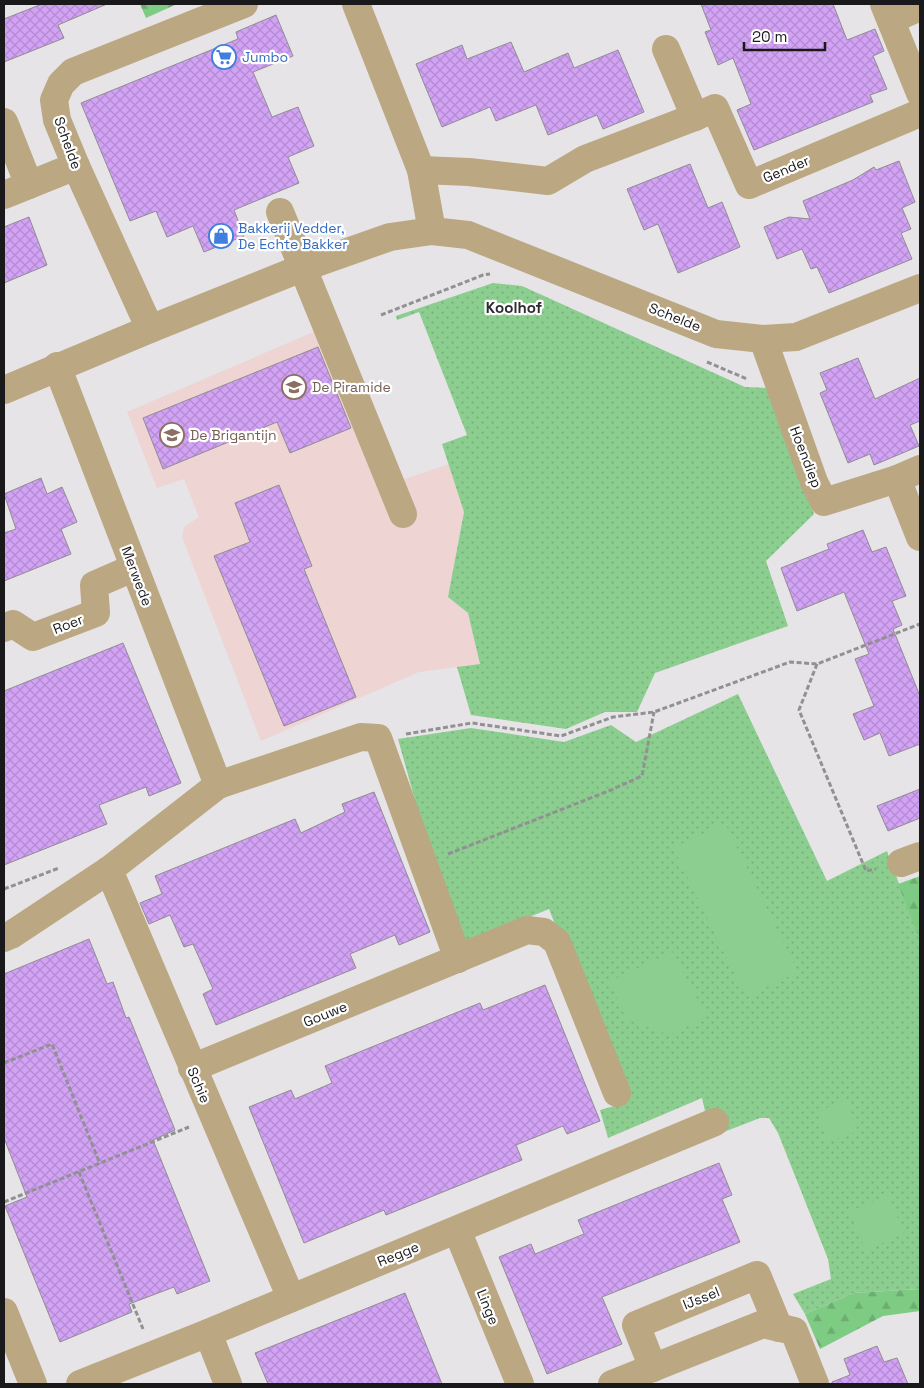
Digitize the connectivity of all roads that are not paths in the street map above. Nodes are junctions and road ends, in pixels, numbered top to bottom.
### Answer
1 (244, 4) edge
2 (356, 4) edge
3 (920, 7) edge
4 (888, 12) edge
5 (666, 49) dead end
6 (920, 93) edge
7 (920, 113) edge
8 (695, 117) junction
9 (4, 122) edge
10 (76, 166) junction
11 (421, 170) junction
12 (29, 185) junction
13 (4, 195) edge
14 (280, 212) dead end
15 (432, 231) junction
16 (302, 268) junction
17 (920, 288) edge
18 (150, 329) junction
19 (763, 339) junction
20 (57, 366) junction
21 (4, 390) edge
22 (909, 474) edge
23 (403, 514) dead end
24 (920, 537) edge
25 (133, 568) junction
26 (4, 628) edge
27 (218, 785) junction
28 (109, 870) junction
29 (4, 938) edge
30 (458, 959) junction
31 (192, 1068) junction
32 (617, 1093) dead end
33 (715, 1122) dead end
34 (457, 1230) junction
35 (291, 1298) junction
36 (4, 1312) edge
37 (779, 1328) junction
38 (208, 1333) junction
39 (653, 1368) junction
40 (33, 1384) edge
41 (80, 1384) edge
42 (228, 1384) edge
43 (520, 1384) edge
44 (612, 1384) edge
45 (816, 1384) edge

1 - 10 street, Schelde
2 - 11 street
3 - 4 street
4 - 6 street
5 - 8 street
7 - 8 street, Gender
8 - 11 street, Gender
9 - 12 street
10 - 12 street
10 - 18 street, Schelde
11 - 15 street
12 - 13 street
14 - 16 street
15 - 16 street, Schelde
15 - 19 street, Schelde
16 - 18 street, Schelde
16 - 23 street
17 - 19 street, Schelde
18 - 20 street, Schelde
19 - 22 street, Hoendiep
20 - 21 street, Schelde
20 - 25 street, Merwede
22 - 24 street, Hoendiep
25 - 26 street, Roer
25 - 27 street, Merwede
27 - 28 street
27 - 30 street
28 - 29 street
28 - 31 street, Schie
30 - 31 street, Gouwe
30 - 32 street, Gouwe
31 - 35 street, Schie
33 - 34 street, Regge
34 - 35 street, Regge
34 - 43 street, Linge
35 - 38 street, Regge
36 - 40 street
37 - 39 street
37 - 39 street, IJssel
37 - 45 street
38 - 41 street, Regge
38 - 42 street
39 - 44 street

